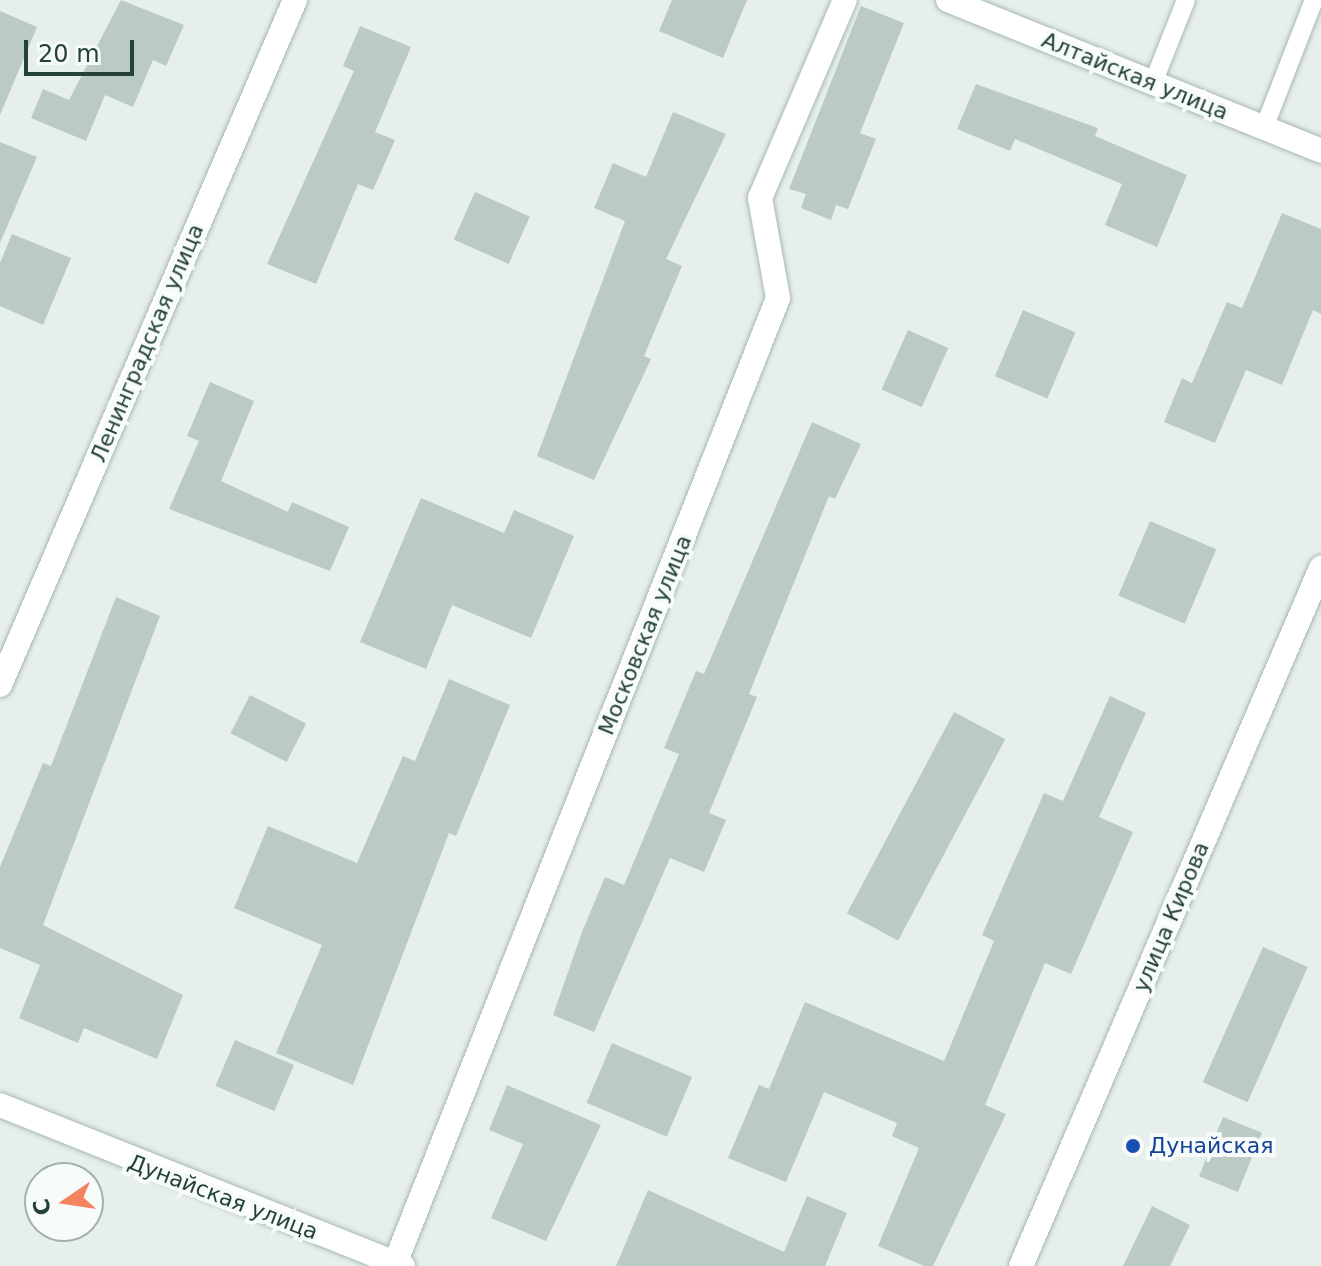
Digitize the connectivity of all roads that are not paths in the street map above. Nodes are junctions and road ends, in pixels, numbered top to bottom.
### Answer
1 (295, 0) edge
2 (845, 0) edge
3 (948, 0) edge
4 (1186, 0) edge
5 (1314, 0) edge
6 (1153, 83) junction
7 (1264, 128) junction
8 (1321, 151) edge
9 (1321, 568) edge
10 (0, 685) edge
11 (0, 1105) edge
12 (397, 1265) edge
13 (1021, 1266) edge

1 - 10 street, Ленинградская улица
2 - 12 street, Московская улица
3 - 6 street, Алтайская улица
4 - 6 lane
5 - 7 lane
6 - 7 street, Алтайская улица
7 - 8 street, Алтайская улица
9 - 13 street, улица Кирова
11 - 12 street, Дунайская улица

